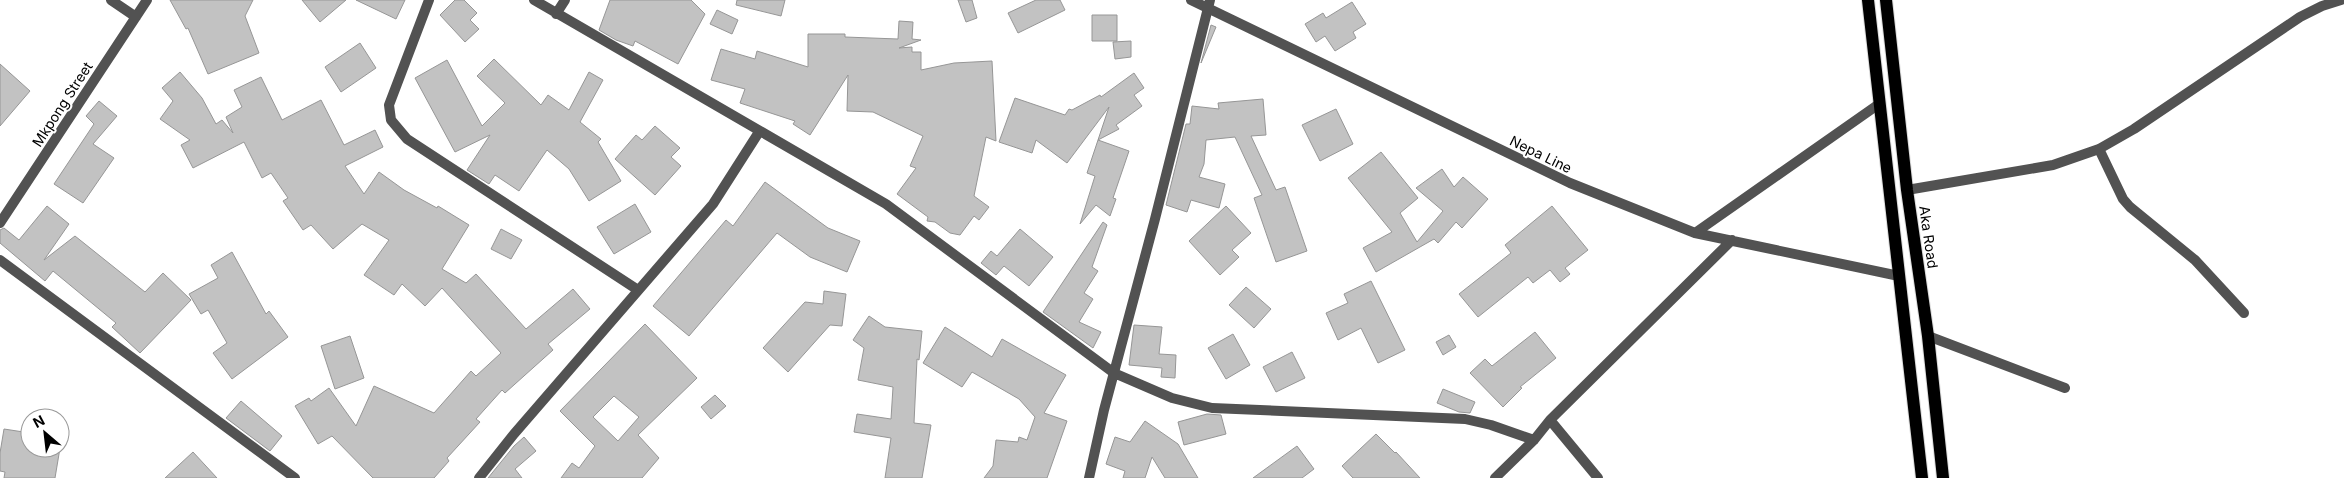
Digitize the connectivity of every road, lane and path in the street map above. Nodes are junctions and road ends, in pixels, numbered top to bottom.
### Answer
1 (111, 0) edge
2 (147, 0) edge
3 (429, 0) edge
4 (534, 0) edge
5 (565, 0) edge
6 (1191, 0) edge
7 (1868, 0) edge
8 (1886, 0) edge
9 (2341, 0) edge
10 (1208, 4) edge
11 (556, 14) junction
12 (136, 16) junction
13 (1879, 104) junction
14 (759, 132) junction
15 (2099, 149) junction
16 (1907, 190) junction
17 (0, 223) edge
18 (1696, 233) junction
19 (1732, 240) junction
20 (0, 260) edge
21 (1899, 276) junction
22 (638, 290) junction
23 (2244, 313) dead end
24 (1928, 336) junction
25 (1114, 373) junction
26 (2065, 388) dead end
27 (1550, 420) junction
28 (1534, 440) junction
29 (295, 478) edge
30 (479, 478) edge
31 (1089, 478) edge
32 (1495, 478) edge
33 (1598, 478) edge
34 (1922, 478) edge
35 (1943, 478) edge

1 - 12 street
2 - 12 street, Mkpong Street
3 - 22 street
4 - 11 street
5 - 11 street
6 - 10 street, Nepa Line
7 - 13 main road
8 - 16 main road, Aka Road
9 - 15 street
10 - 18 street, Nepa Line
10 - 25 street
11 - 14 street
12 - 17 street, Mkpong Street
13 - 18 street
13 - 21 main road
14 - 22 street
14 - 25 street
15 - 16 street
15 - 23 street
16 - 24 main road, Aka Road
18 - 19 street, Nepa Line
19 - 21 street, Nepa Line
19 - 27 street
20 - 29 street
21 - 34 main road
22 - 30 street
24 - 26 street
24 - 35 main road, Aka Road
25 - 28 street
25 - 31 street
27 - 28 street
27 - 33 street
28 - 32 street

